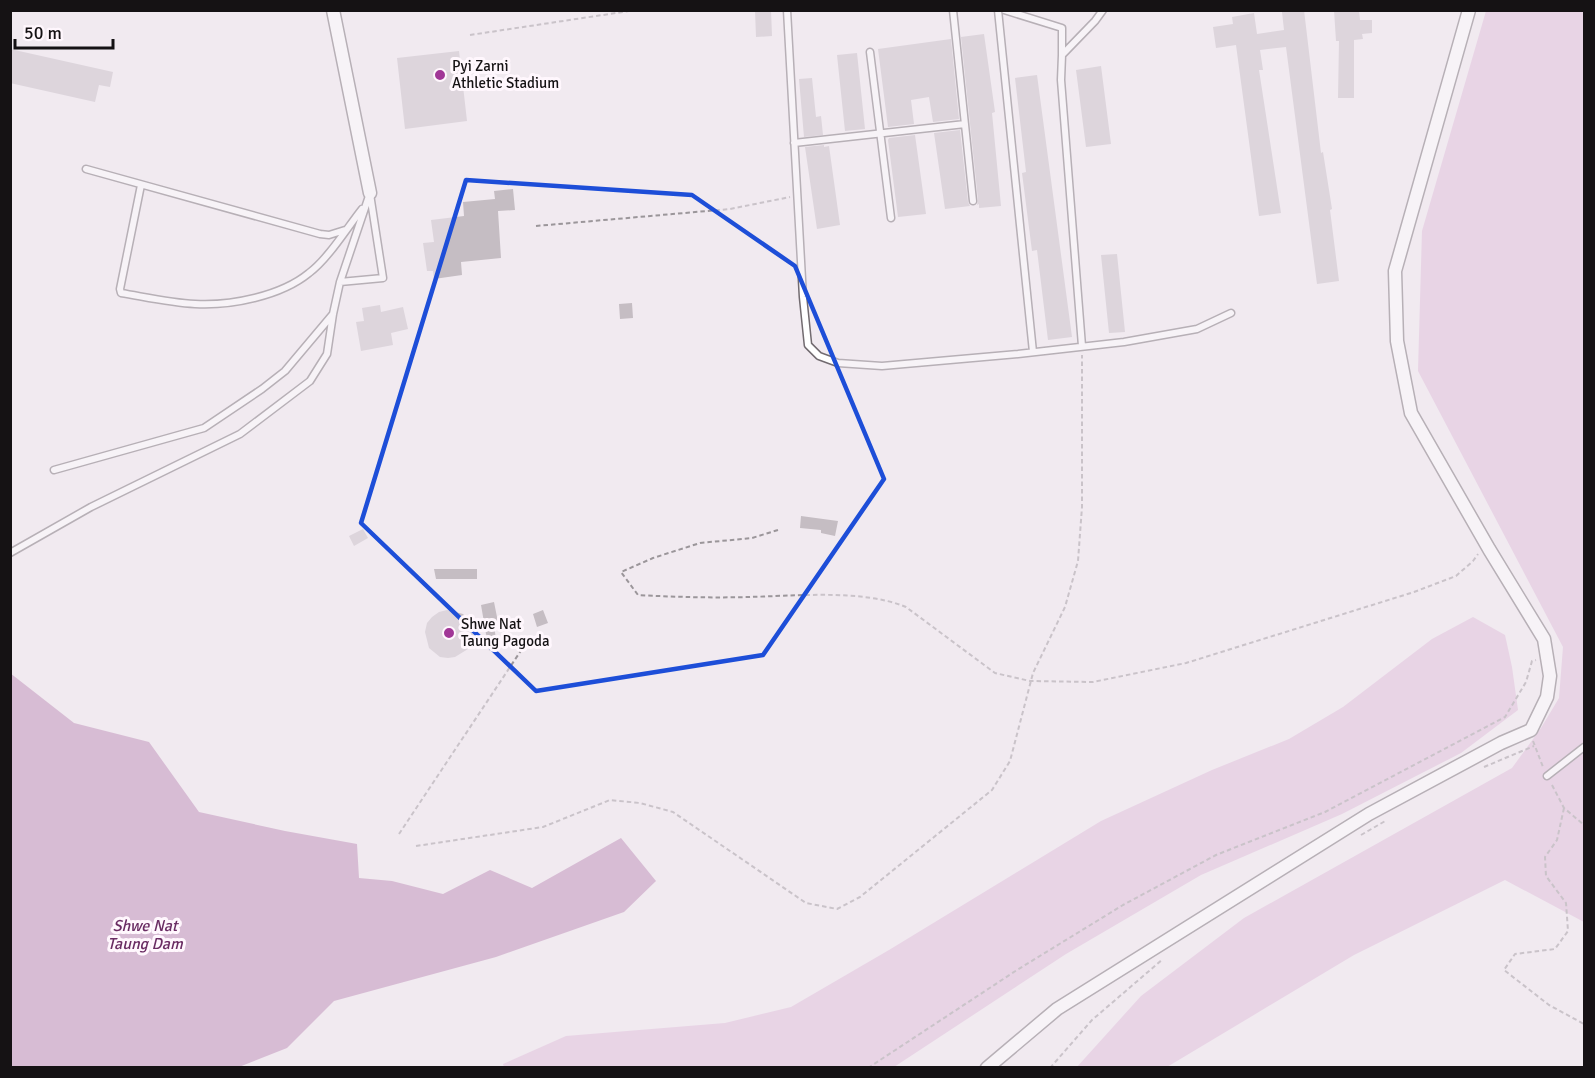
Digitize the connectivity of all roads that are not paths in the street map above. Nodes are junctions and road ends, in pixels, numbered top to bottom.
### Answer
1 (333, 10) edge
2 (787, 10) edge
3 (953, 10) edge
4 (998, 10) edge
5 (1004, 10) edge
6 (1103, 10) edge
7 (1469, 10) edge
8 (870, 52) dead end
9 (1062, 55) junction
10 (965, 124) junction
11 (880, 133) junction
12 (795, 143) junction
13 (86, 169) dead end
14 (141, 185) junction
15 (368, 198) junction
16 (973, 201) dead end
17 (891, 218) dead end
18 (345, 230) junction
19 (340, 282) junction
20 (1231, 313) dead end
21 (333, 314) junction
22 (1082, 346) junction
23 (1033, 352) junction
24 (54, 470) dead end
25 (10, 553) edge
26 (1584, 747) edge
27 (1547, 776) dead end
28 (987, 1068) edge

1 - 15 street
2 - 12 lane
3 - 10 lane
4 - 23 lane
5 - 9 lane
6 - 9 lane
7 - 28 street
8 - 11 lane
9 - 22 lane
10 - 11 lane
10 - 16 lane
11 - 12 lane
11 - 17 lane
12 - 23 lane
13 - 14 lane
14 - 18 lane
14 - 18 lane
15 - 18 lane
15 - 19 lane
15 - 19 lane
19 - 21 lane
20 - 22 lane
21 - 24 lane
21 - 25 lane
22 - 23 lane
26 - 27 lane

